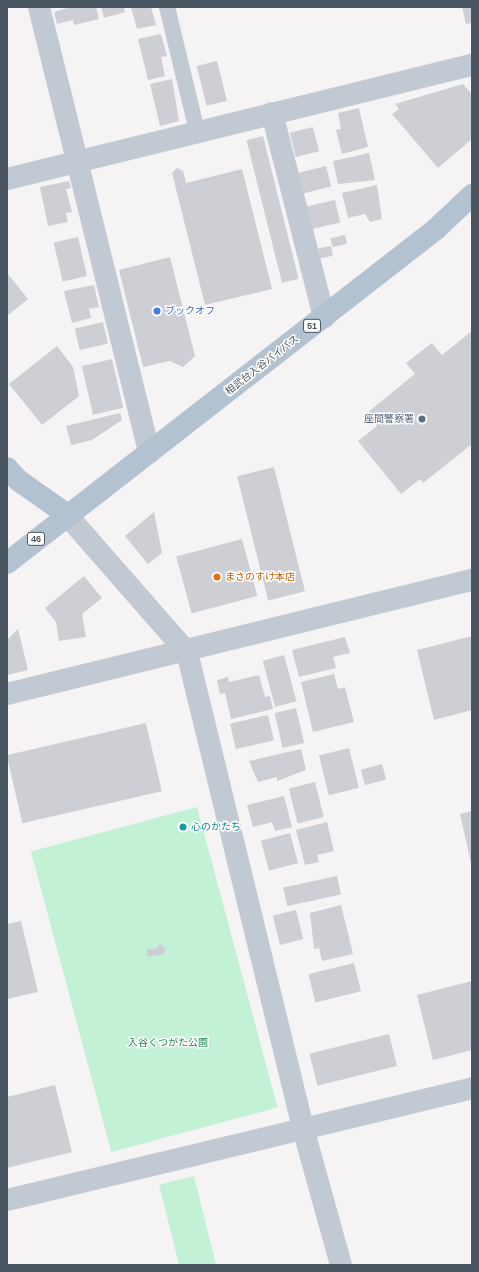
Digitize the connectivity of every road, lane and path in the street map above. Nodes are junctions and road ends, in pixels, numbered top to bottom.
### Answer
1 (39, 7) edge
2 (167, 7) edge
3 (472, 65) edge
4 (272, 113) junction
5 (197, 131) junction
6 (78, 162) junction
7 (7, 179) edge
8 (472, 195) edge
9 (324, 317) junction
10 (149, 453) junction
11 (7, 468) edge
12 (66, 514) junction
13 (7, 563) edge
14 (472, 580) edge
15 (187, 652) junction
16 (7, 694) edge
17 (472, 1088) edge
18 (303, 1128) junction
19 (7, 1200) edge
20 (341, 1265) edge

1 - 6 street
2 - 5 lane
3 - 4 street
4 - 5 street
4 - 9 street
5 - 6 street
6 - 7 street
6 - 10 street
8 - 9 main road, 相武台入谷バイパス / 51
9 - 10 main road, 相武台入谷バイパス / 51
10 - 12 main road, 相武台入谷バイパス / 51
11 - 12 main road
12 - 13 main road, 46
12 - 15 street
14 - 15 street
15 - 16 street
15 - 18 street
17 - 18 street
18 - 19 street
18 - 20 street

